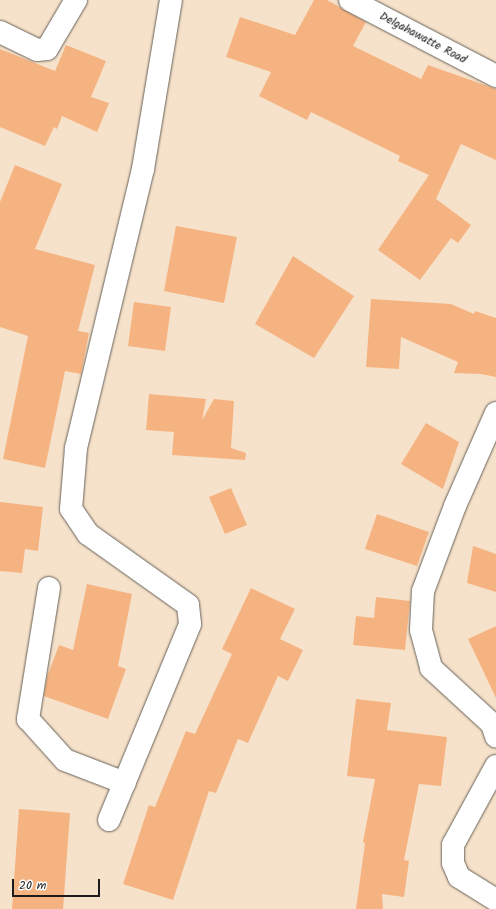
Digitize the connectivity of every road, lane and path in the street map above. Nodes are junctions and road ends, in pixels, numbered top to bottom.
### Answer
1 (76, 0) edge
2 (171, 0) edge
3 (350, 0) edge
4 (0, 32) edge
5 (496, 76) edge
6 (496, 413) edge
7 (49, 588) dead end
8 (496, 736) edge
9 (496, 766) edge
10 (125, 783) junction
11 (109, 820) dead end
12 (496, 900) edge

1 - 4 street
2 - 10 street
3 - 5 street, Delgahawatte Road
6 - 8 street
7 - 10 street
9 - 12 street
10 - 11 street

